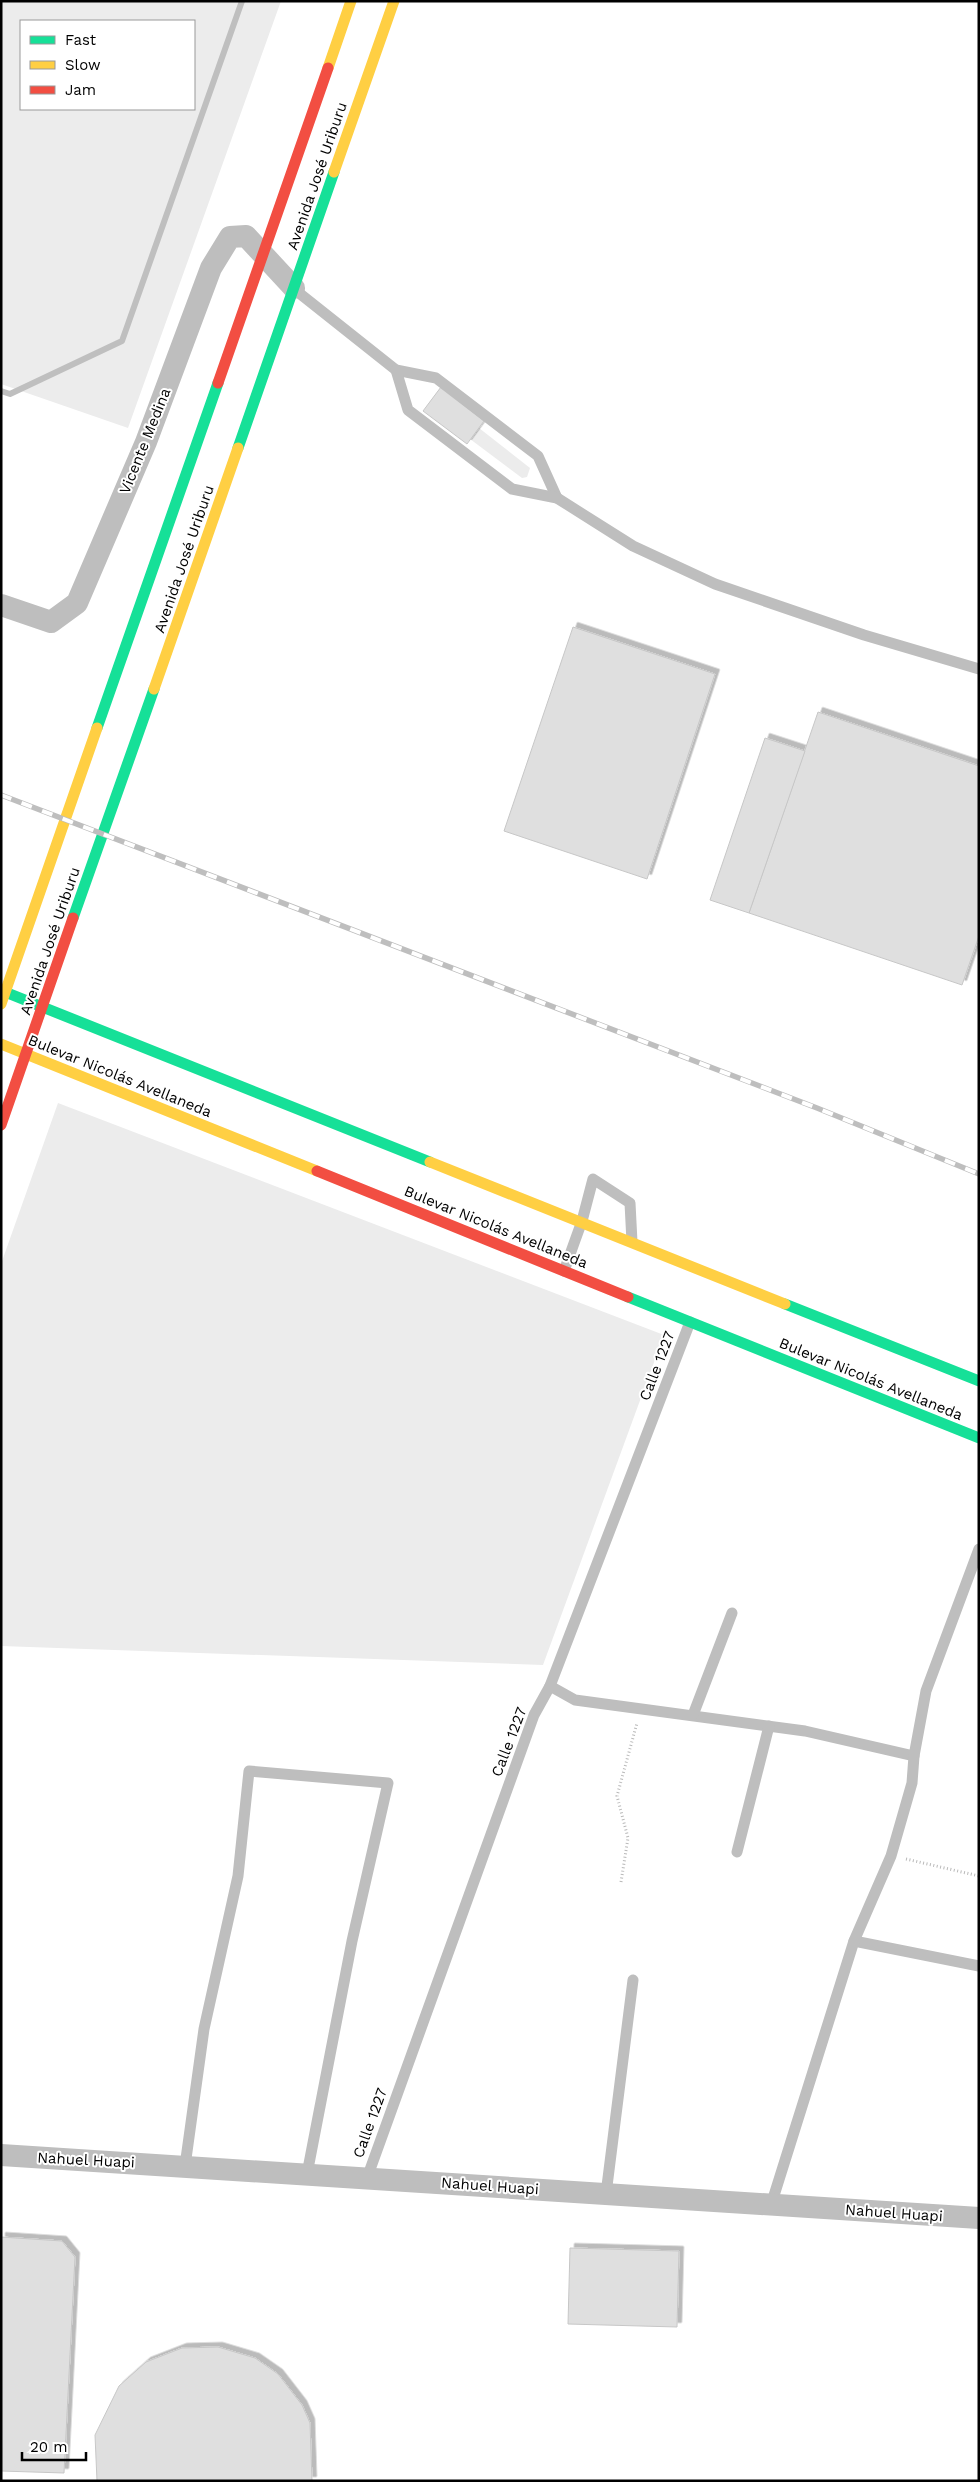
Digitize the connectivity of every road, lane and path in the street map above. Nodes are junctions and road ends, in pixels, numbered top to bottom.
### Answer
1 (351, 1) edge
2 (394, 1) edge
3 (263, 252) junction
4 (294, 288) junction
5 (396, 370) junction
6 (557, 498) junction
7 (1, 605) edge
8 (979, 669) edge
9 (6, 992) junction
10 (1, 1004) edge
11 (43, 1007) junction
12 (1, 1044) edge
13 (26, 1054) junction
14 (1, 1126) edge
15 (582, 1221) junction
16 (632, 1242) junction
17 (564, 1271) junction
18 (690, 1322) junction
19 (979, 1381) edge
20 (979, 1438) edge
21 (979, 1548) edge
22 (732, 1613) dead end
23 (550, 1686) junction
24 (642, 1708) junction
25 (693, 1715) junction
26 (769, 1726) junction
27 (914, 1756) junction
28 (737, 1852) dead end
29 (891, 1856) junction
30 (979, 1876) edge
31 (621, 1882) dead end
32 (854, 1941) junction
33 (979, 1966) edge
34 (634, 1980) dead end
35 (1, 2155) edge
36 (185, 2166) junction
37 (307, 2174) junction
38 (366, 2178) junction
39 (606, 2194) junction
40 (771, 2204) junction
41 (979, 2218) edge

1 - 3 main road, Avenida José Uriburu
2 - 4 main road, Avenida José Uriburu
3 - 4 street
3 - 7 street, Vicente Medina
3 - 9 main road, Avenida José Uriburu
4 - 5 lane
4 - 11 main road, Avenida José Uriburu
5 - 6 lane
5 - 6 lane
6 - 8 lane
9 - 10 main road, Avenida José Uriburu
9 - 11 main road
11 - 13 main road, Avenida José Uriburu
11 - 15 main road
12 - 13 main road, Bulevar Nicolás Avellaneda
13 - 14 main road, Avenida José Uriburu
13 - 17 main road, Bulevar Nicolás Avellaneda
15 - 16 main road
15 - 16 lane
15 - 17 lane
16 - 19 main road
17 - 18 main road, Bulevar Nicolás Avellaneda
18 - 20 main road, Bulevar Nicolás Avellaneda
18 - 23 lane, Calle 1227
21 - 27 lane
22 - 25 lane
23 - 24 lane
23 - 38 lane, Calle 1227
24 - 25 lane
24 - 31 path
25 - 26 lane
26 - 27 lane
26 - 28 lane
27 - 29 lane
29 - 30 path
29 - 32 lane
32 - 33 lane
32 - 40 lane
34 - 39 lane
35 - 36 street, Nahuel Huapi
36 - 37 street, Nahuel Huapi
36 - 37 lane
37 - 38 street, Nahuel Huapi
38 - 39 street, Nahuel Huapi
39 - 40 street, Nahuel Huapi
40 - 41 street, Nahuel Huapi

